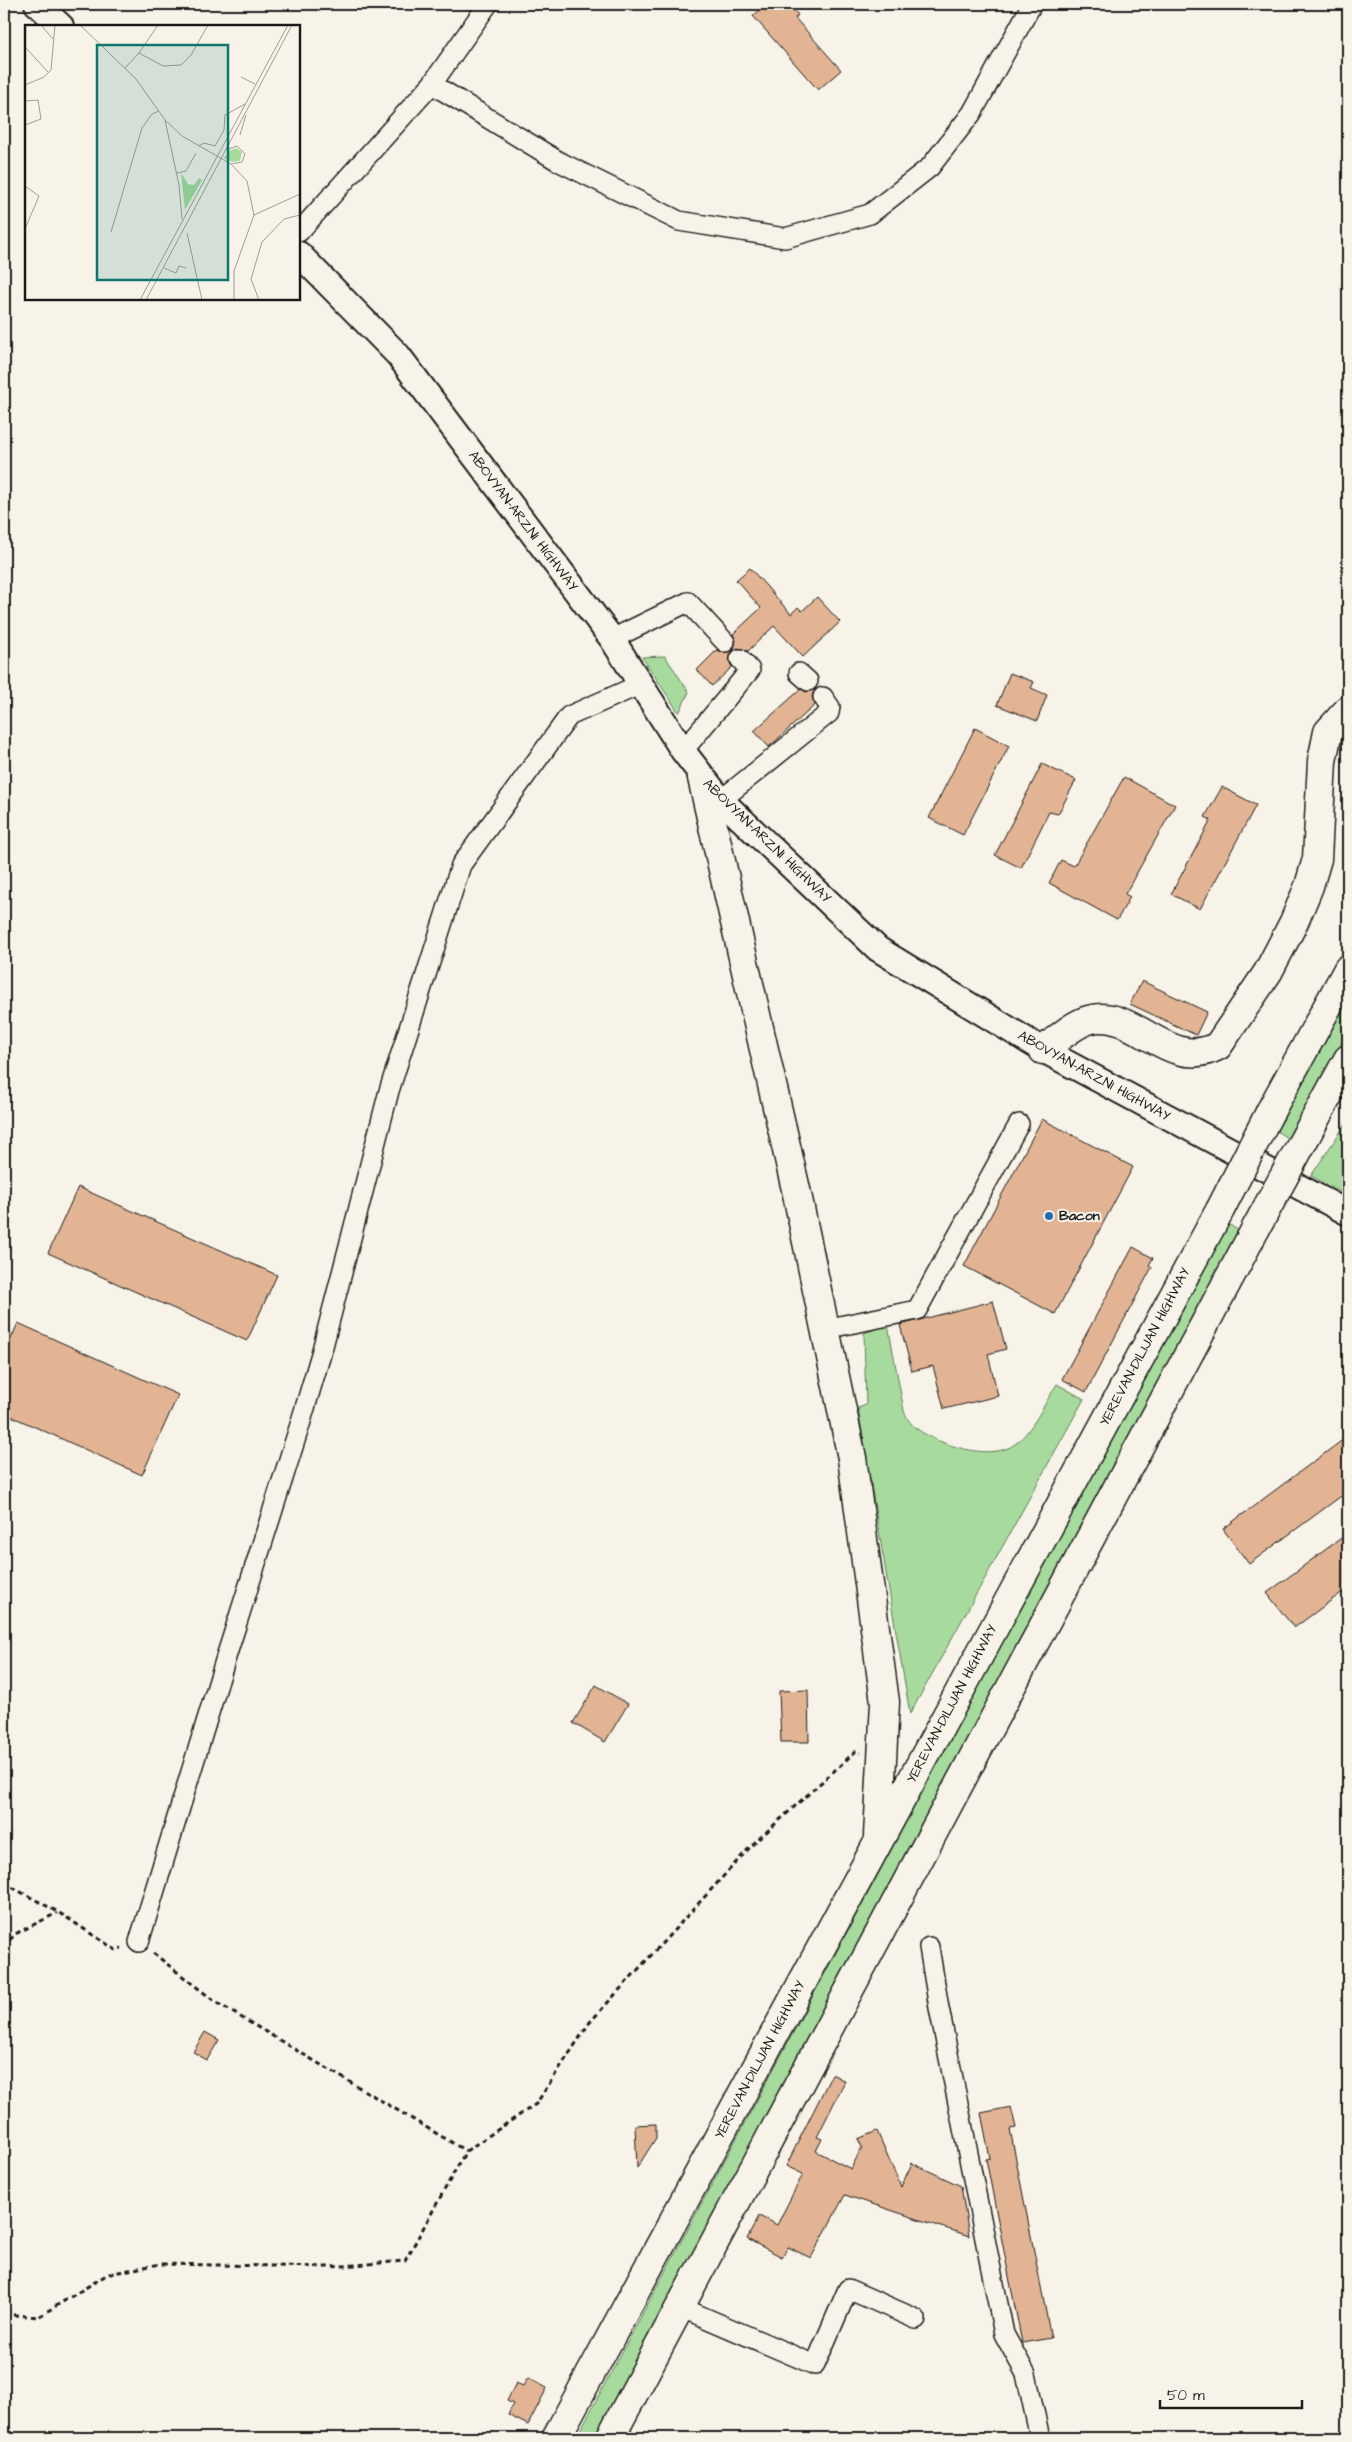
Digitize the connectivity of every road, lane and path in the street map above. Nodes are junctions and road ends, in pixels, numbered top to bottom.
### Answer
1 (37, 4) edge
2 (488, 4) edge
3 (1032, 4) edge
4 (59, 25) edge
5 (432, 84) junction
6 (300, 231) edge
7 (300, 255) edge
8 (612, 639) junction
9 (725, 642) dead end
10 (740, 659) dead end
11 (640, 684) junction
12 (823, 698) dead end
13 (1348, 710) edge
14 (683, 751) junction
15 (702, 778) junction
16 (721, 800) junction
17 (1348, 968) edge
18 (1043, 1050) junction
19 (1348, 1059) edge
20 (1348, 1087) edge
21 (1325, 1103) junction
22 (1020, 1124) dead end
23 (1348, 1213) edge
24 (825, 1329) junction
25 (881, 1763) junction
26 (877, 1842) junction
27 (4, 1883) edge
28 (58, 1912) junction
29 (139, 1942) junction
30 (4, 1947) edge
31 (929, 1947) dead end
32 (466, 2151) junction
33 (680, 2307) junction
34 (4, 2314) edge
35 (916, 2319) dead end
36 (556, 2438) edge
37 (610, 2438) edge
38 (1040, 2438) edge

1 - 4 main road
2 - 5 street
3 - 5 street
5 - 6 street
7 - 8 main road, ABOVYAN-ARZNI HIGHWAY
8 - 9 street
8 - 11 main road, ABOVYAN-ARZNI HIGHWAY
10 - 14 street
11 - 14 main road, ABOVYAN-ARZNI HIGHWAY
11 - 29 street
12 - 16 street
13 - 18 highway
14 - 15 main road, ABOVYAN-ARZNI HIGHWAY
15 - 16 main road, ABOVYAN-ARZNI HIGHWAY
15 - 24 highway
16 - 18 main road, ABOVYAN-ARZNI HIGHWAY
17 - 26 highway, YEREVAN-DILIJAN HIGHWAY, bridge
18 - 23 main road, ABOVYAN-ARZNI HIGHWAY
19 - 21 highway
20 - 21 highway
21 - 33 highway, bridge
22 - 24 street
24 - 25 highway
25 - 26 highway
25 - 32 path
26 - 36 highway, YEREVAN-DILIJAN HIGHWAY
27 - 28 path
28 - 29 path
28 - 30 path
29 - 32 path
31 - 38 street
32 - 34 path
33 - 35 street
33 - 37 highway

